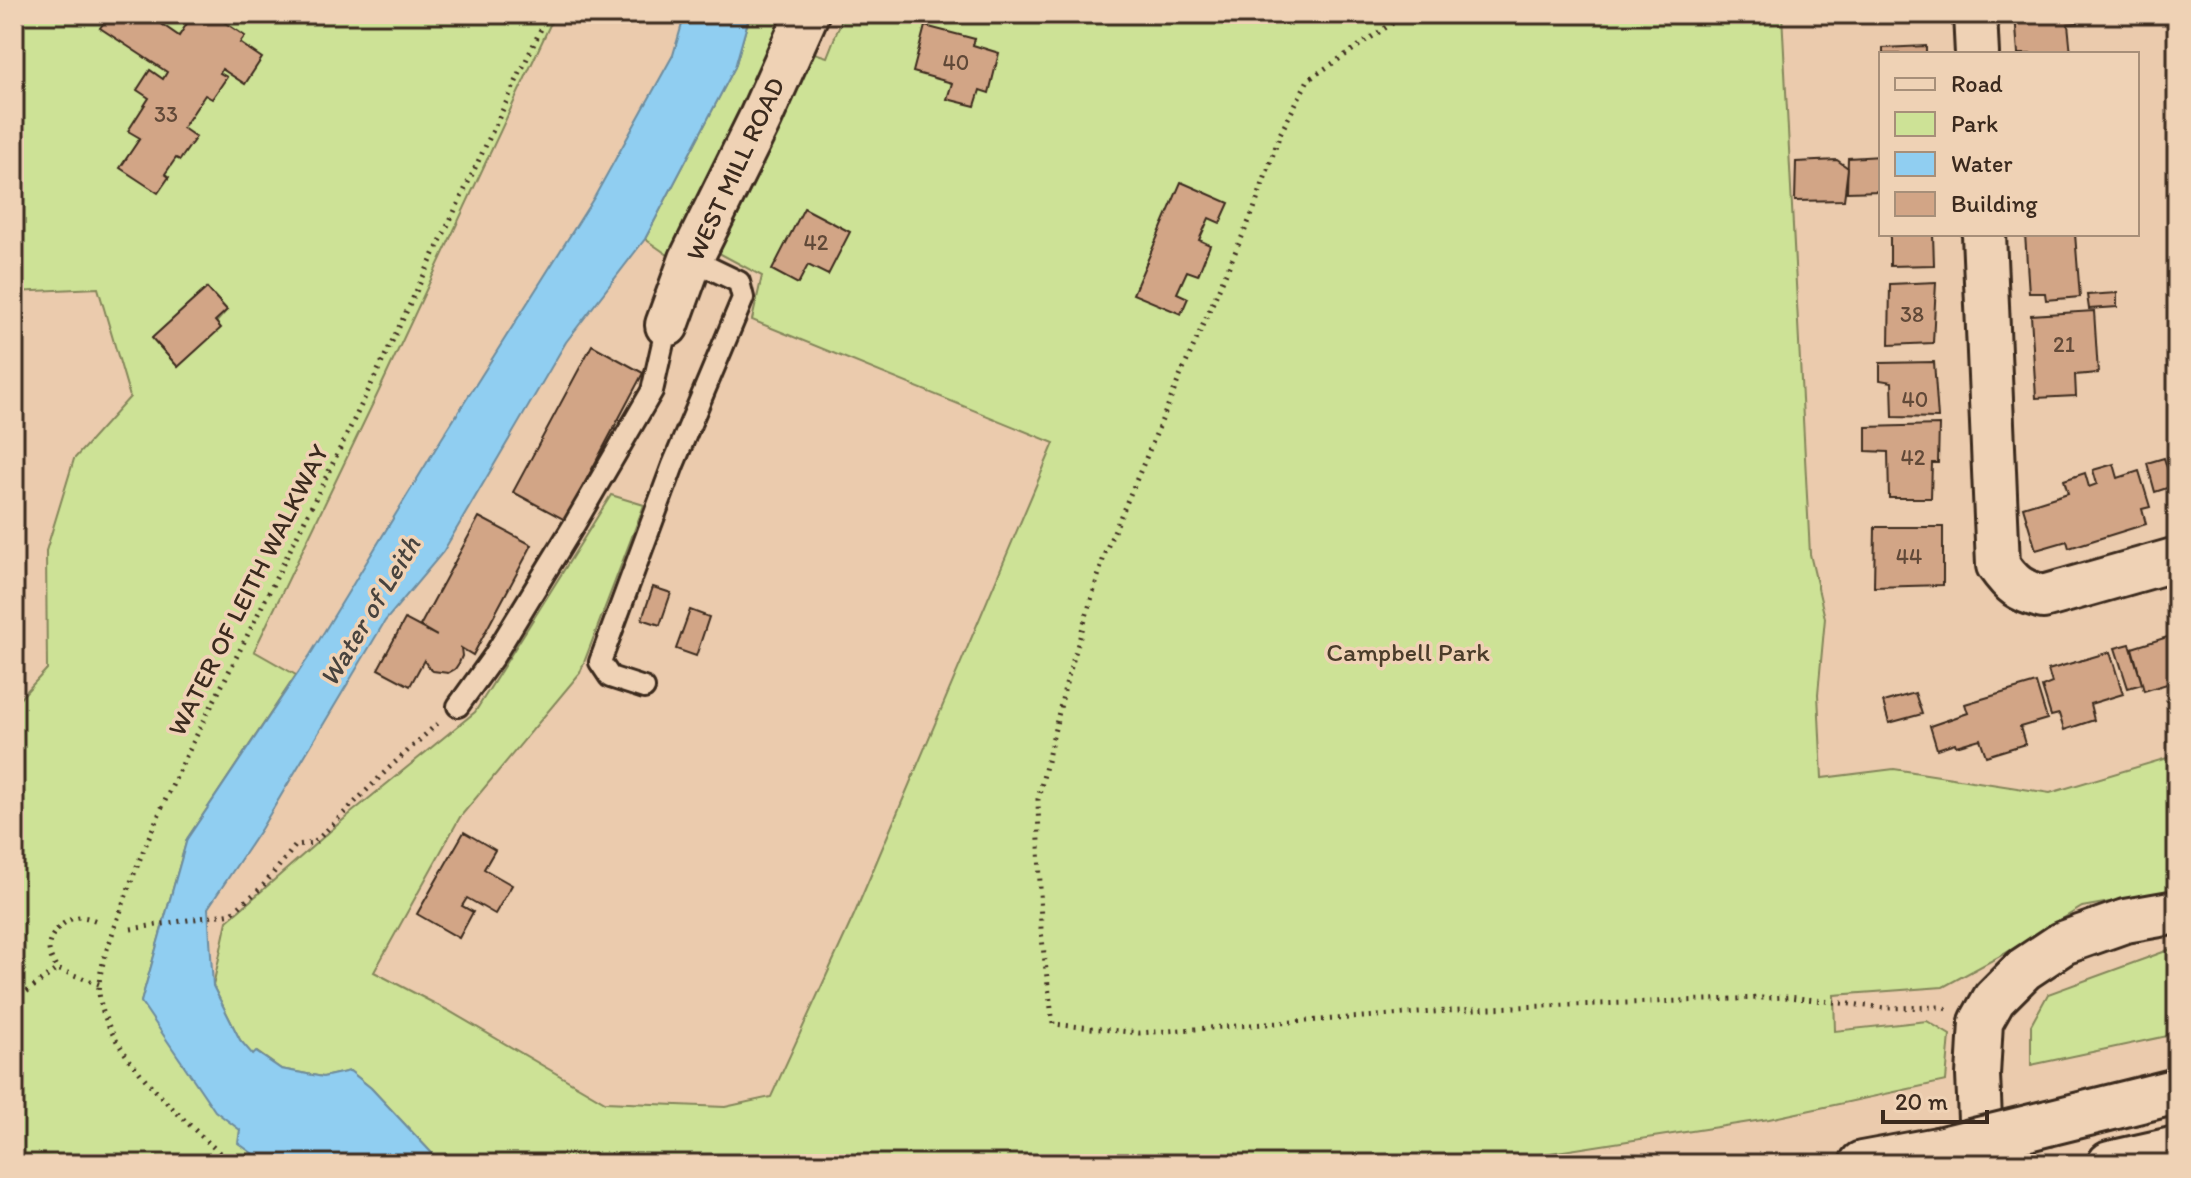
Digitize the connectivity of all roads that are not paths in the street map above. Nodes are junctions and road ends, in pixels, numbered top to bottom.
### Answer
1 (807, 14) edge
2 (1975, 14) edge
3 (1977, 52) edge
4 (1984, 236) edge
5 (691, 259) junction
6 (667, 325) joint
7 (2177, 559) edge
8 (644, 688) dead end
9 (458, 706) road end
10 (2177, 912) edge
11 (2177, 1091) edge
12 (2177, 1149) edge
13 (1862, 1164) edge
14 (1982, 1164) edge
15 (2110, 1164) edge

1 - 5 street, WEST MILL ROAD
2 - 3 street
4 - 7 street
5 - 6 street, WEST MILL ROAD
5 - 8 lane
6 - 9 lane
10 - 14 street
11 - 13 highway, bridge
12 - 15 highway

